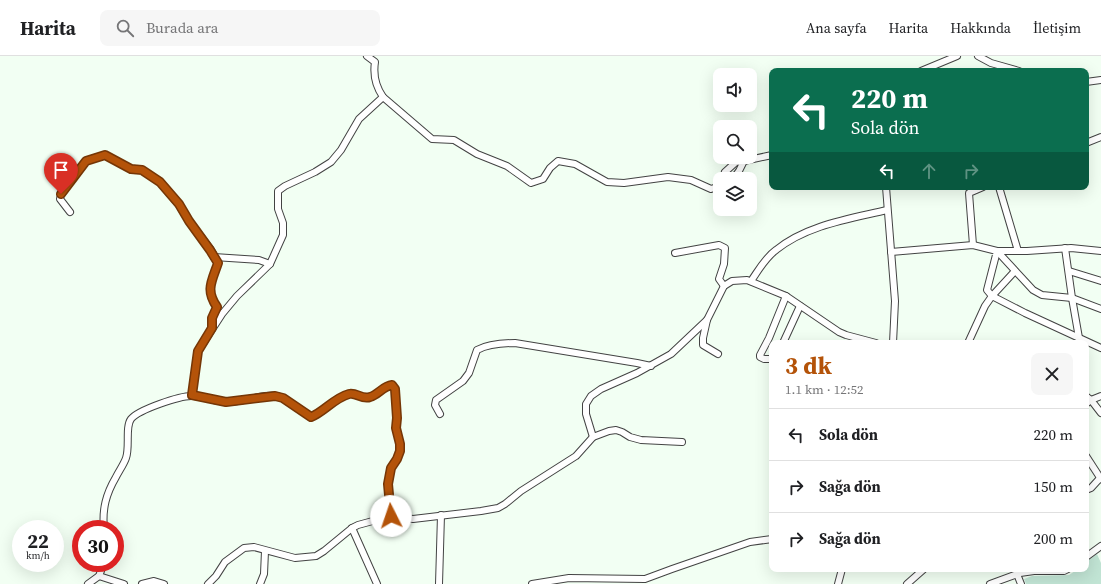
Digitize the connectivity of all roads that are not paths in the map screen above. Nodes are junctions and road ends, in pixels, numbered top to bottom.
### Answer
1 (367, 56) edge
2 (957, 56) edge
3 (978, 56) edge
4 (929, 68) edge
5 (1008, 68) edge
6 (1101, 80) edge
7 (1089, 82) edge
8 (383, 97) junction
9 (1101, 137) edge
10 (1089, 142) edge
11 (769, 156) edge
12 (757, 158) edge
13 (734, 164) edge
14 (725, 172) dead end
15 (713, 188) edge
16 (886, 190) edge
17 (976, 190) edge
18 (1000, 190) edge
19 (887, 210) junction
20 (70, 212) dead end
21 (972, 245) junction
22 (1065, 248) junction
23 (997, 251) junction
24 (1018, 251) junction
25 (1101, 251) edge
26 (891, 252) junction
27 (675, 253) dead end
28 (214, 257) junction
29 (270, 264) junction
30 (1015, 271) junction
31 (1069, 271) junction
32 (751, 281) junction
33 (1101, 281) edge
34 (724, 286) junction
35 (786, 296) junction
36 (992, 296) junction
37 (1072, 298) junction
38 (800, 306) junction
39 (1101, 309) edge
40 (707, 320) junction
41 (212, 328) junction
42 (1079, 338) junction
43 (784, 340) edge
44 (866, 340) edge
45 (893, 340) edge
46 (969, 340) edge
47 (1083, 340) edge
48 (1089, 343) edge
49 (1101, 348) edge
50 (718, 354) dead end
51 (769, 359) edge
52 (651, 366) junction
53 (192, 395) junction
54 (1101, 396) edge
55 (1089, 402) edge
56 (1101, 413) edge
57 (440, 414) dead end
58 (593, 437) junction
59 (682, 442) dead end
60 (1089, 460) edge
61 (1101, 478) edge
62 (1089, 489) edge
63 (441, 515) junction
64 (391, 516) junction
65 (103, 520) edge
66 (352, 528) junction
67 (769, 539) edge
68 (1101, 547) edge
69 (265, 551) junction
70 (1089, 555) edge
71 (101, 572) edge
72 (841, 572) edge
73 (921, 572) edge
74 (1028, 572) edge
75 (1017, 574) junction
76 (99, 576) junction
77 (88, 584) edge
78 (124, 584) edge
79 (142, 584) edge
80 (164, 584) edge
81 (208, 584) edge
82 (260, 584) edge
83 (377, 584) edge
84 (440, 584) edge
85 (532, 584) edge
86 (838, 584) edge
87 (907, 584) edge
88 (992, 584) edge
89 (1021, 584) edge

1 - 8 street
2 - 4 street
3 - 5 street
6 - 7 street
8 - 15 street
8 - 29 street
9 - 10 street
11 - 12 street
13 - 14 street
16 - 19 street
17 - 21 street
18 - 24 street
19 - 26 street
19 - 32 street
20 - 28 street
21 - 23 street
21 - 26 street
22 - 24 street
22 - 25 street
22 - 31 street
23 - 24 street
23 - 30 street
23 - 36 street
26 - 45 street
27 - 34 street
28 - 29 street
28 - 41 street
29 - 41 street
30 - 36 street
30 - 37 street
31 - 33 street
31 - 37 street
32 - 34 street
32 - 35 street
34 - 40 street
35 - 38 street
35 - 51 street
36 - 42 street
36 - 46 street
37 - 39 street
37 - 42 street
38 - 43 street
38 - 44 street
40 - 50 street
40 - 52 street
41 - 53 street
42 - 47 street
48 - 49 street
52 - 57 street
52 - 58 street
53 - 64 street
53 - 65 street
54 - 55 street
55 - 56 street
58 - 59 street
58 - 63 street
60 - 61 street
61 - 62 street
63 - 64 street
63 - 84 street
64 - 66 street
66 - 69 street
66 - 83 street
67 - 85 street
68 - 70 street
69 - 81 street
69 - 82 street
71 - 76 street
72 - 86 street
73 - 87 street
74 - 75 street
75 - 88 street
75 - 89 street
76 - 77 street
76 - 78 street
79 - 80 street

